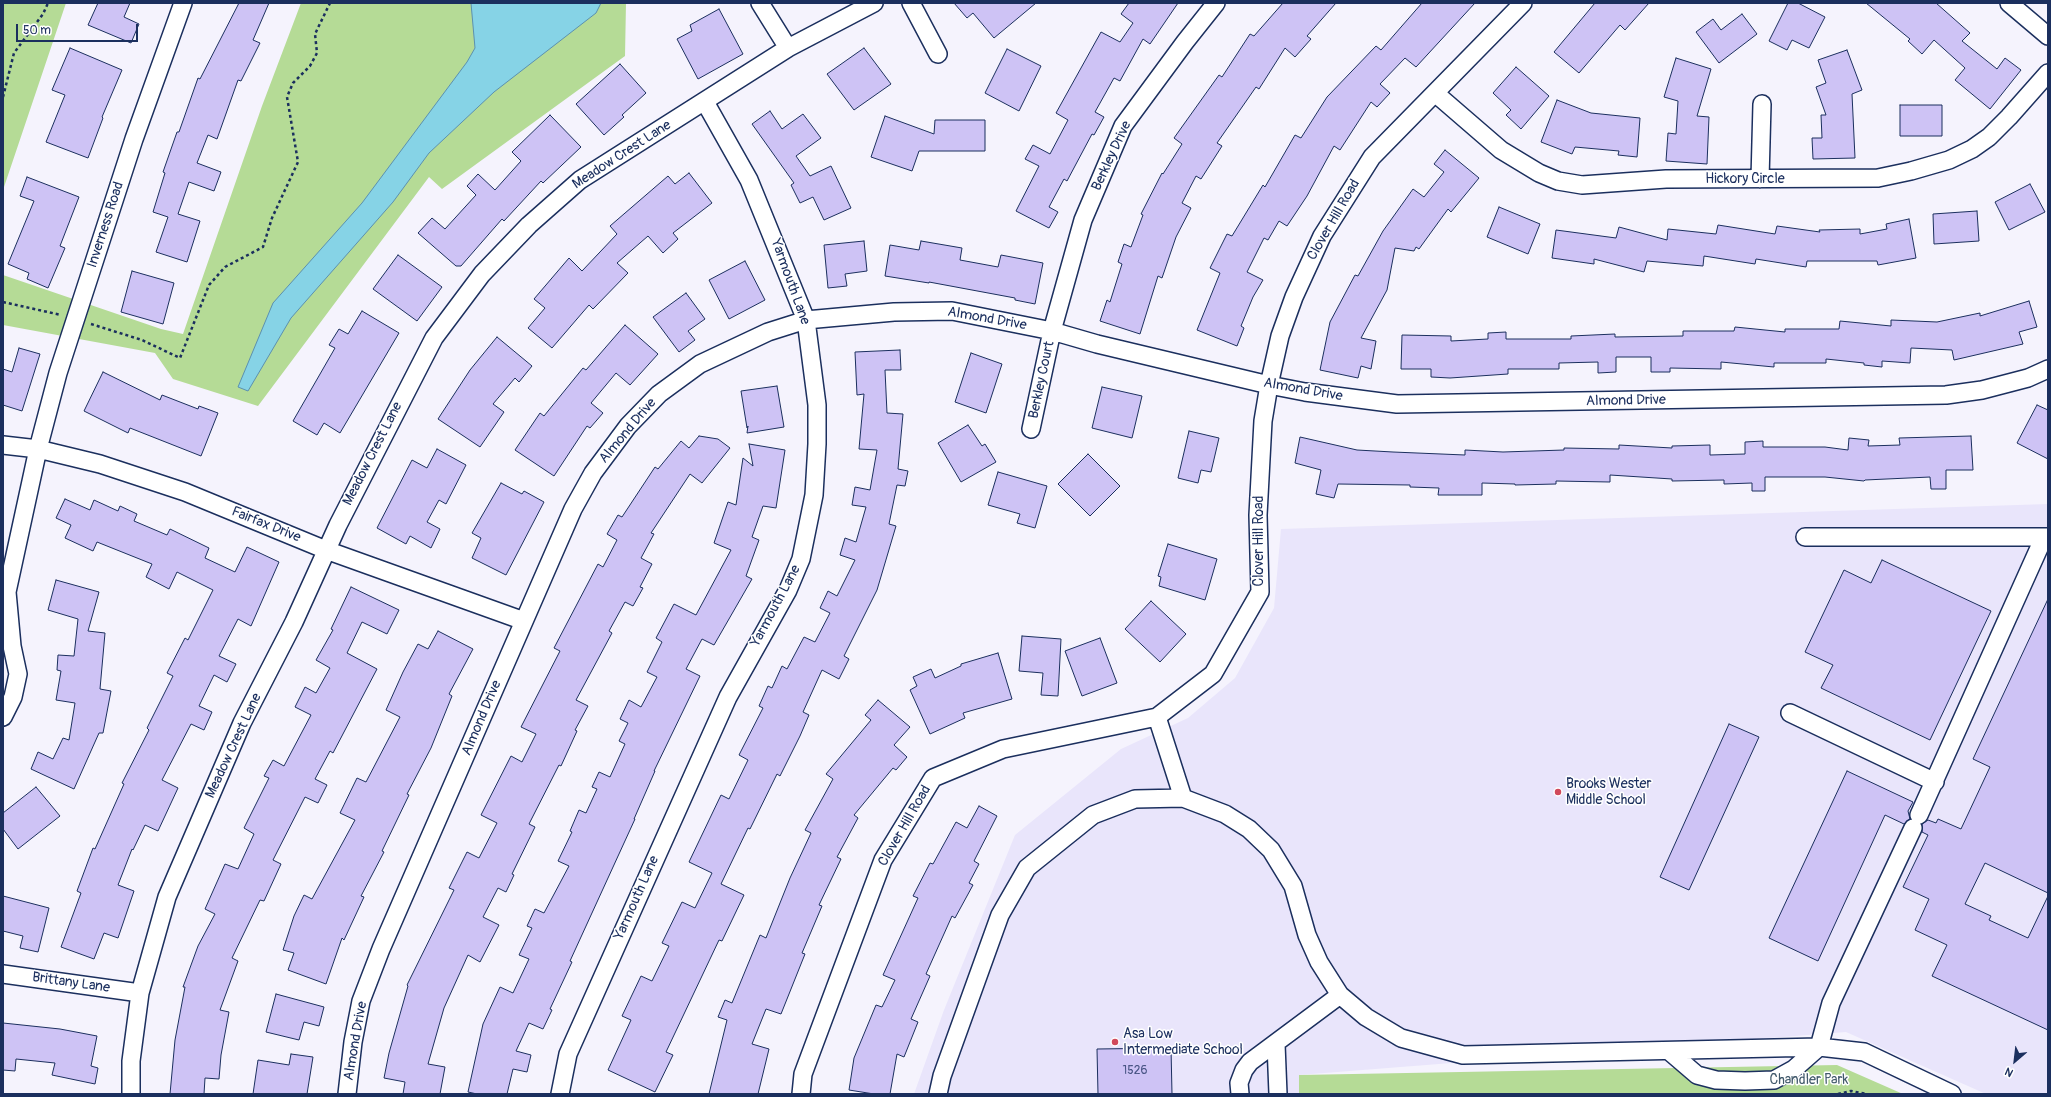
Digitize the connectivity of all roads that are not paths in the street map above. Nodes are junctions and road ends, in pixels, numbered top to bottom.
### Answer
1 (183, 3) edge
2 (760, 3) edge
3 (874, 3) edge
4 (911, 3) edge
5 (1216, 3) edge
6 (1523, 3) edge
7 (2009, 3) edge
8 (2048, 36) edge
9 (788, 48) junction
10 (938, 54) dead end
11 (2048, 73) edge
12 (1435, 92) junction
13 (705, 102) junction
14 (1762, 104) dead end
15 (1760, 179) junction
16 (806, 320) junction
17 (1052, 331) junction
18 (2048, 369) edge
19 (1269, 385) junction
20 (1031, 429) dead end
21 (3, 445) edge
22 (38, 449) junction
23 (1805, 537) dead end
24 (2046, 537) edge
25 (326, 550) junction
26 (524, 621) junction
27 (1790, 712) dead end
28 (3, 717) edge
29 (1157, 717) junction
30 (1935, 782) junction
31 (1183, 798) junction
32 (3, 974) edge
33 (140, 993) junction
34 (1340, 995) junction
35 (1276, 1044) junction
36 (1820, 1047) junction
37 (1669, 1051) junction
38 (131, 1094) edge
39 (347, 1094) edge
40 (560, 1094) edge
41 (801, 1094) edge
42 (938, 1094) edge
43 (1240, 1094) edge
44 (1278, 1094) edge
45 (1952, 1094) edge

1 - 22 street, Inverness Road
2 - 9 street
3 - 9 street, Meadow Crest Lane
4 - 10 street
5 - 17 street, Berkley Drive
6 - 12 street, Clover Hill Road
7 - 8 street
9 - 13 street, Meadow Crest Lane
11 - 15 street, Hickory Circle
12 - 15 street, Hickory Circle
12 - 19 street, Clover Hill Road
13 - 16 street, Yarmouth Lane
13 - 25 street, Meadow Crest Lane
14 - 15 street
16 - 17 street, Almond Drive
16 - 26 street, Almond Drive
16 - 40 street, Yarmouth Lane
17 - 19 street, Almond Drive
17 - 20 street, Berkley Court
18 - 19 street, Almond Drive
19 - 29 street, Clover Hill Road
21 - 22 street, Fairfax Drive
22 - 25 street, Fairfax Drive
22 - 28 street, Inverness Road
23 - 24 street
24 - 30 street
25 - 26 street, Fairfax Drive
25 - 33 street, Meadow Crest Lane
26 - 39 street, Almond Drive
27 - 30 street
29 - 31 street
29 - 41 street, Clover Hill Road
30 - 36 street
31 - 34 street
31 - 42 street
32 - 33 street, Brittany Lane
33 - 38 street, Meadow Crest Lane
34 - 35 street
34 - 37 street
35 - 43 street
35 - 44 street
36 - 37 street
36 - 37 street
36 - 45 street

